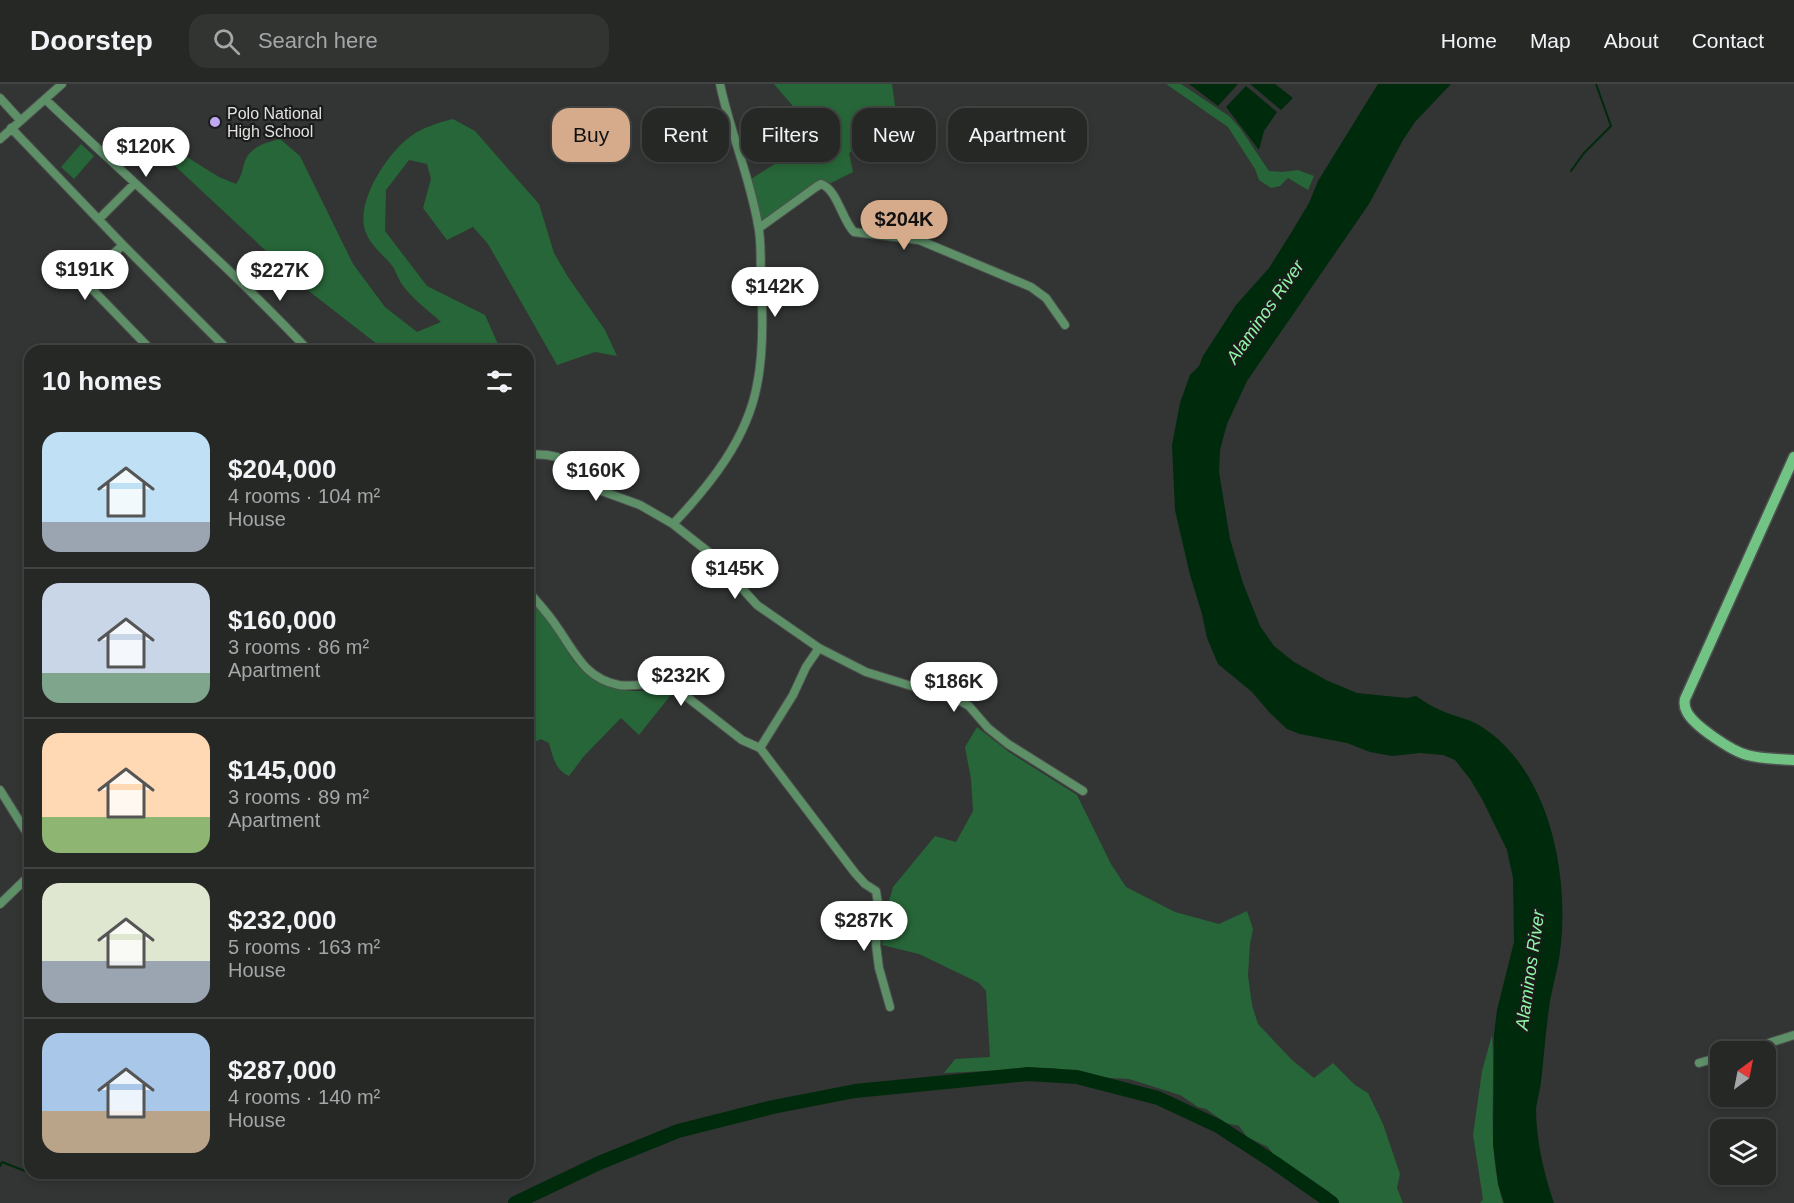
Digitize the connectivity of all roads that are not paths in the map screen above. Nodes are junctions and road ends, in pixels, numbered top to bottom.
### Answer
1 (62, 84) edge
2 (720, 84) edge
3 (0, 98) edge
4 (45, 99) junction
5 (20, 120) junction
6 (11, 129) junction
7 (0, 139) edge
8 (134, 184) junction
9 (99, 219) junction
10 (759, 228) junction
11 (123, 245) junction
12 (1065, 325) dead end
13 (146, 345) edge
14 (223, 345) edge
15 (303, 345) edge
16 (534, 454) edge
17 (1794, 458) edge
18 (674, 524) junction
19 (534, 598) edge
20 (819, 648) junction
21 (760, 748) junction
22 (1794, 760) edge
23 (0, 790) edge
24 (1083, 791) dead end
25 (24, 828) edge
26 (24, 881) edge
27 (0, 904) edge
28 (890, 1007) dead end
29 (1794, 1035) edge
30 (1776, 1042) edge
31 (1710, 1060) edge
32 (1699, 1063) dead end

1 - 4 street
2 - 10 street
3 - 5 street
4 - 5 street
4 - 8 street
5 - 6 street
6 - 7 street
6 - 9 street
8 - 9 street
8 - 15 street
9 - 11 street
10 - 12 street
10 - 18 street
11 - 13 street
11 - 14 street
16 - 18 street
17 - 22 street
18 - 20 street
19 - 21 street
20 - 21 street
20 - 24 street
21 - 28 street
23 - 25 street
26 - 27 street
29 - 30 street
31 - 32 street

